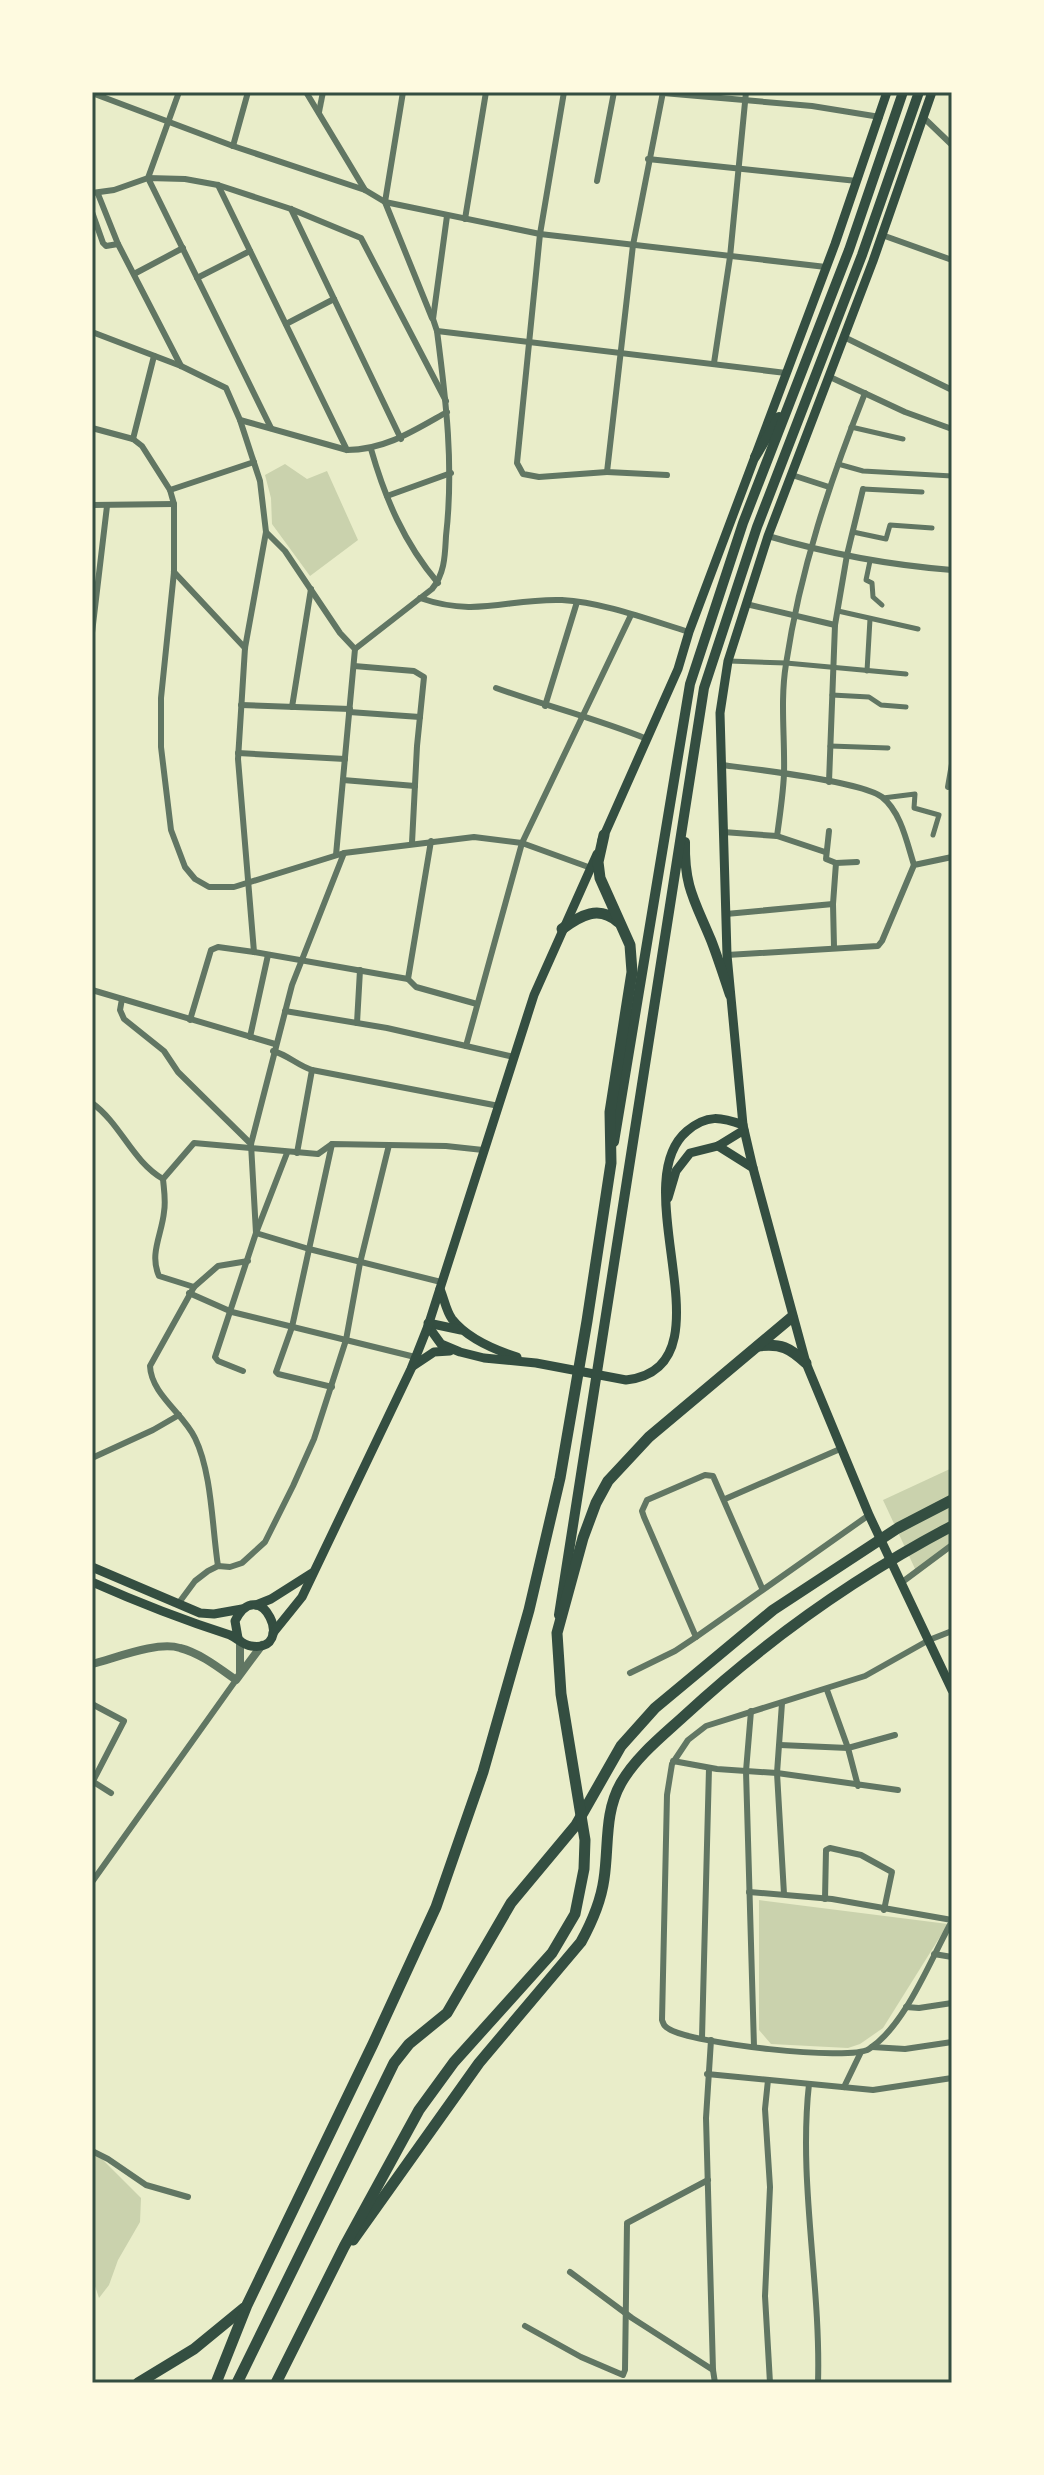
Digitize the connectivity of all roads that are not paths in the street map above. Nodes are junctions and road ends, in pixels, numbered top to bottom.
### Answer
1 (179, 92) edge
2 (248, 92) edge
3 (306, 92) edge
4 (323, 92) edge
5 (403, 92) edge
6 (486, 92) edge
7 (564, 92) edge
8 (614, 92) edge
9 (746, 92) edge
10 (887, 92) edge
11 (903, 92) edge
12 (919, 92) edge
13 (932, 92) edge
14 (92, 93) edge
15 (663, 93) edge
16 (745, 101) junction
17 (319, 112) junction
18 (880, 117) junction
19 (924, 118) junction
20 (169, 121) junction
21 (952, 145) edge
22 (233, 146) junction
23 (648, 159) junction
24 (738, 170) junction
25 (148, 178) junction
26 (597, 181) dead end
27 (857, 181) junction
28 (218, 185) junction
29 (365, 190) junction
30 (95, 194) edge
31 (385, 202) junction
32 (291, 209) junction
33 (92, 212) edge
34 (447, 216) junction
35 (465, 219) junction
36 (540, 234) junction
37 (882, 235) junction
38 (118, 244) junction
39 (633, 245) junction
40 (183, 248) junction
41 (250, 251) junction
42 (730, 257) junction
43 (952, 260) edge
44 (826, 267) junction
45 (134, 274) junction
46 (197, 278) junction
47 (334, 299) junction
48 (433, 319) junction
49 (286, 324) junction
50 (437, 331) junction
51 (92, 332) edge
52 (844, 337) junction
53 (528, 342) junction
54 (620, 353) junction
55 (154, 356) junction
56 (714, 363) junction
57 (181, 366) junction
58 (786, 373) junction
59 (830, 377) junction
60 (796, 388) junction
61 (952, 390) edge
62 (865, 393) junction
63 (446, 401) junction
64 (447, 412) junction
65 (240, 420) junction
66 (851, 427) junction
67 (92, 428) edge
68 (271, 428) junction
69 (952, 429) edge
70 (133, 439) junction
71 (401, 439) junction
72 (903, 439) dead end
73 (371, 449) junction
74 (347, 450) junction
75 (755, 457) junction
76 (254, 462) junction
77 (837, 463) junction
78 (607, 472) junction
79 (451, 473) junction
80 (667, 475) dead end
81 (792, 475) junction
82 (952, 476) edge
83 (829, 487) junction
84 (863, 489) joint
85 (170, 490) junction
86 (922, 492) dead end
87 (387, 496) junction
88 (174, 504) junction
89 (92, 505) edge
90 (107, 506) junction
91 (932, 528) dead end
92 (266, 532) junction
93 (853, 532) junction
94 (768, 536) junction
95 (809, 548) junction
96 (847, 555) junction
97 (870, 561) junction
98 (952, 570) edge
99 (174, 572) junction
100 (438, 583) junction
101 (311, 589) junction
102 (420, 598) junction
103 (577, 602) junction
104 (746, 604) junction
105 (882, 605) dead end
106 (838, 611) junction
107 (631, 615) junction
108 (795, 616) junction
109 (870, 619) junction
110 (835, 625) junction
111 (918, 629) dead end
112 (689, 632) junction
113 (92, 633) edge
114 (245, 648) junction
115 (355, 649) junction
116 (728, 661) junction
117 (786, 663) junction
118 (354, 666) junction
119 (832, 669) junction
120 (867, 671) junction
121 (906, 674) dead end
122 (496, 688) dead end
123 (831, 695) junction
124 (241, 705) junction
125 (545, 706) junction
126 (292, 707) junction
127 (906, 707) dead end
128 (350, 710) junction
129 (420, 717) junction
130 (580, 718) junction
131 (647, 739) junction
132 (829, 746) junction
133 (888, 748) dead end
134 (238, 753) junction
135 (345, 759) junction
136 (952, 764) edge
137 (722, 765) junction
138 (784, 773) junction
139 (343, 780) junction
140 (829, 782) junction
141 (415, 786) junction
142 (948, 787) dead end
143 (687, 796) junction
144 (882, 798) junction
145 (829, 831) dead end
146 (723, 832) junction
147 (604, 835) junction
148 (933, 835) dead end
149 (777, 836) junction
150 (431, 841) junction
151 (412, 843) junction
152 (522, 843) junction
153 (825, 852) junction
154 (340, 854) junction
155 (952, 857) edge
156 (857, 862) dead end
157 (836, 863) junction
158 (914, 865) junction
159 (591, 868) junction
160 (249, 883) junction
161 (833, 904) junction
162 (726, 914) junction
163 (624, 927) junction
164 (562, 929) junction
165 (834, 947) junction
166 (254, 952) junction
167 (268, 955) junction
168 (727, 955) junction
169 (301, 958) junction
170 (360, 970) junction
171 (408, 979) junction
172 (92, 990) edge
173 (730, 995) junction
174 (122, 999) junction
175 (477, 1004) junction
176 (285, 1011) junction
177 (190, 1020) junction
178 (357, 1023) junction
179 (250, 1037) junction
180 (466, 1046) junction
181 (274, 1048) junction
182 (514, 1057) junction
183 (312, 1070) junction
184 (92, 1103) edge
185 (499, 1106) junction
186 (744, 1128) junction
187 (332, 1144) junction
188 (389, 1145) junction
189 (718, 1146) junction
190 (251, 1147) junction
191 (483, 1150) junction
192 (287, 1153) junction
193 (297, 1153) junction
194 (611, 1163) junction
195 (753, 1168) junction
196 (163, 1179) junction
197 (667, 1202) junction
198 (256, 1233) junction
199 (309, 1249) junction
200 (248, 1261) junction
201 (360, 1263) junction
202 (440, 1285) junction
203 (191, 1290) junction
204 (232, 1312) junction
205 (792, 1317) junction
206 (428, 1324) junction
207 (292, 1327) junction
208 (464, 1330) junction
209 (346, 1340) junction
210 (758, 1347) junction
211 (460, 1352) junction
212 (415, 1357) junction
213 (536, 1363) junction
214 (806, 1363) junction
215 (411, 1369) junction
216 (243, 1371) dead end
217 (332, 1387) junction
218 (179, 1415) junction
219 (840, 1449) junction
220 (92, 1458) edge
221 (725, 1499) junction
222 (952, 1500) edge
223 (869, 1515) junction
224 (952, 1526) edge
225 (952, 1545) edge
226 (218, 1566) junction
227 (92, 1567) edge
228 (315, 1571) junction
229 (92, 1582) edge
230 (901, 1583) junction
231 (762, 1588) junction
232 (178, 1604) junction
233 (250, 1607) junction
234 (952, 1631) edge
235 (273, 1633) junction
236 (557, 1633) junction
237 (696, 1637) junction
238 (239, 1639) junction
239 (929, 1640) junction
240 (262, 1645) junction
241 (92, 1664) edge
242 (630, 1673) dead end
243 (238, 1676) junction
244 (827, 1690) junction
245 (952, 1690) edge
246 (782, 1703) junction
247 (92, 1704) edge
248 (751, 1711) junction
249 (895, 1735) dead end
250 (780, 1745) junction
251 (848, 1748) junction
252 (673, 1761) junction
253 (709, 1768) junction
254 (746, 1771) junction
255 (777, 1773) junction
256 (92, 1782) edge
257 (858, 1786) junction
258 (898, 1790) dead end
259 (111, 1793) dead end
260 (92, 1882) edge
261 (749, 1892) junction
262 (784, 1894) junction
263 (825, 1899) junction
264 (884, 1910) junction
265 (952, 1921) edge
266 (934, 1954) junction
267 (952, 1957) edge
268 (952, 2003) edge
269 (906, 2007) junction
270 (702, 2038) junction
271 (711, 2040) junction
272 (952, 2042) edge
273 (754, 2047) junction
274 (872, 2047) junction
275 (860, 2054) junction
276 (707, 2074) junction
277 (952, 2078) edge
278 (768, 2080) junction
279 (809, 2084) junction
280 (844, 2087) junction
281 (92, 2151) edge
282 (708, 2180) junction
283 (188, 2197) dead end
284 (344, 2247) junction
285 (570, 2272) dead end
286 (247, 2305) junction
287 (627, 2314) junction
288 (525, 2326) dead end
289 (713, 2370) junction
290 (138, 2383) edge
291 (216, 2383) edge
292 (237, 2383) edge
293 (276, 2383) edge
294 (715, 2383) edge
295 (770, 2383) edge
296 (818, 2383) edge

1 - 20 street
2 - 22 street
3 - 17 street
4 - 17 street
5 - 31 street
6 - 35 street
7 - 36 street
8 - 26 street
9 - 16 street
10 - 18 main road
11 - 60 main road
12 - 143 main road
13 - 19 main road
14 - 20 street
15 - 16 street
15 - 23 street
16 - 18 street
16 - 24 street
17 - 29 street
18 - 27 main road
19 - 21 street
19 - 37 main road
20 - 22 street
20 - 25 street
22 - 29 street
23 - 24 street
23 - 39 street
24 - 27 street
24 - 42 street
25 - 28 street
25 - 30 street
25 - 40 street
27 - 44 main road
28 - 32 street
28 - 41 street
29 - 31 street
30 - 38 street
31 - 34 street
31 - 48 street
32 - 47 street
32 - 63 street
33 - 38 street
34 - 35 street
34 - 48 street
35 - 36 street
36 - 39 street
36 - 53 street
37 - 43 street
37 - 52 main road
38 - 45 street
39 - 42 street
39 - 54 street
40 - 45 street
40 - 46 street
41 - 46 street
41 - 49 street
42 - 44 street
42 - 56 street
44 - 58 main road
45 - 57 street
46 - 68 street
47 - 49 street
47 - 71 street
48 - 50 street
49 - 74 street
50 - 53 street
50 - 63 street
51 - 55 street
52 - 59 main road
52 - 61 street
53 - 54 street
53 - 78 street
54 - 56 street
54 - 78 street
55 - 57 street
55 - 70 street
56 - 58 street
57 - 65 street
58 - 75 main road
59 - 62 street
59 - 81 main road
60 - 75 main road
60 - 194 main road
62 - 66 street
62 - 69 street
63 - 64 street
64 - 71 street
64 - 79 street
65 - 68 street
65 - 76 street
66 - 72 street
66 - 77 street
67 - 70 street
68 - 74 street
70 - 85 street
71 - 73 street
73 - 74 street
73 - 87 street
75 - 112 main road
76 - 85 street
76 - 92 street
77 - 82 street
77 - 83 street
78 - 80 street
79 - 87 street
79 - 100 street
81 - 83 street
81 - 94 main road
83 - 95 street
84 - 86 street
84 - 93 street
85 - 88 street
87 - 100 street
88 - 90 street
88 - 99 street
89 - 90 street
90 - 113 street
91 - 93 street
92 - 101 street
92 - 114 street
93 - 96 street
94 - 95 street
94 - 104 main road
95 - 96 street
95 - 108 street
96 - 97 street
96 - 106 street
97 - 98 street
97 - 105 street
99 - 114 street
99 - 160 street
100 - 102 street
101 - 115 street
101 - 126 street
102 - 103 street
102 - 115 street
103 - 107 street
103 - 125 street
104 - 108 street
104 - 116 main road
106 - 109 street
106 - 110 street
107 - 112 street
107 - 130 street
108 - 110 street
108 - 117 street
109 - 111 street
109 - 120 street
110 - 119 street
112 - 131 main road
114 - 124 street
115 - 118 street
116 - 117 street
116 - 137 main road
117 - 119 street
117 - 138 street
118 - 128 street
118 - 129 street
119 - 120 street
119 - 123 street
120 - 121 street
122 - 125 street
123 - 127 street
123 - 132 street
124 - 126 street
124 - 134 street
125 - 130 street
126 - 128 street
128 - 129 street
128 - 135 street
129 - 141 street
130 - 131 street
130 - 152 street
131 - 147 main road
132 - 133 street
132 - 140 street
134 - 135 street
134 - 160 street
135 - 139 street
136 - 142 street
137 - 138 street
137 - 146 main road
138 - 140 street
138 - 149 street
139 - 141 street
139 - 154 street
140 - 144 street
141 - 151 street
143 - 173 main road
143 - 236 main road
144 - 148 street
144 - 158 street
145 - 153 street
146 - 149 street
146 - 162 main road
147 - 159 main road
147 - 163 highway
149 - 153 street
150 - 151 street
150 - 152 street
150 - 171 street
151 - 154 street
152 - 159 street
152 - 175 street
153 - 157 street
154 - 160 street
154 - 169 street
155 - 158 street
156 - 157 street
157 - 161 street
158 - 165 street
159 - 164 main road
160 - 166 street
161 - 162 street
161 - 165 street
162 - 168 main road
163 - 164 highway
163 - 194 highway
164 - 182 main road
165 - 168 street
166 - 167 street
166 - 177 street
167 - 169 street
167 - 179 street
168 - 173 main road
169 - 170 street
169 - 176 street
170 - 171 street
170 - 178 street
171 - 175 street
172 - 174 street
173 - 186 main road
174 - 177 street
174 - 190 street
175 - 180 street
176 - 178 street
176 - 181 street
177 - 179 street
178 - 180 street
179 - 181 street
180 - 182 street
181 - 183 street
181 - 190 street
182 - 185 main road
183 - 185 street
183 - 193 street
184 - 196 street
185 - 191 main road
186 - 189 main road
186 - 195 main road
186 - 197 main road
187 - 188 street
187 - 193 street
187 - 199 street
188 - 191 street
188 - 201 street
189 - 195 main road
189 - 197 main road
190 - 192 street
190 - 196 street
190 - 198 street
191 - 202 main road
192 - 193 street
192 - 198 street
194 - 286 highway
195 - 205 main road
196 - 203 street
197 - 213 main road
198 - 199 street
198 - 200 street
199 - 201 street
199 - 207 street
200 - 203 street
200 - 204 street
201 - 202 street
201 - 209 street
202 - 206 main road
202 - 208 main road
203 - 204 street
203 - 218 street
204 - 207 street
204 - 216 street
205 - 210 highway
205 - 214 main road
206 - 208 main road
206 - 211 main road
206 - 212 main road
207 - 209 street
207 - 217 street
208 - 213 main road
209 - 212 street
209 - 217 street
210 - 214 highway
210 - 236 highway
211 - 213 main road
211 - 215 main road
212 - 215 main road
214 - 219 main road
215 - 228 main road
217 - 226 street
218 - 220 street
218 - 226 street
219 - 221 street
219 - 223 main road
221 - 231 street
221 - 237 street
222 - 292 highway
223 - 230 main road
223 - 231 street
224 - 284 highway
225 - 230 street
226 - 232 street
227 - 232 main road
228 - 233 main road
228 - 235 main road
229 - 238 main road
230 - 239 main road
231 - 237 street
232 - 233 main road
233 - 235 main road
233 - 238 main road
234 - 239 street
235 - 240 main road
236 - 284 highway
237 - 242 street
238 - 240 main road
238 - 243 street
239 - 244 street
239 - 245 main road
240 - 243 street
241 - 243 street
243 - 260 street
244 - 246 street
244 - 251 street
246 - 248 street
246 - 250 street
247 - 256 street
248 - 252 street
248 - 254 street
249 - 251 street
250 - 251 street
250 - 255 street
251 - 257 street
252 - 253 street
252 - 270 street
253 - 254 street
253 - 270 street
254 - 255 street
254 - 261 street
255 - 257 street
255 - 262 street
256 - 259 street
257 - 258 street
261 - 262 street
261 - 273 street
262 - 263 street
263 - 264 street
263 - 264 street
264 - 265 street
265 - 266 street
266 - 267 street
266 - 269 street
268 - 269 street
269 - 274 street
270 - 271 street
271 - 273 street
271 - 276 street
272 - 274 street
273 - 275 street
274 - 275 street
275 - 280 street
276 - 278 street
276 - 282 street
277 - 280 street
278 - 279 street
278 - 295 street
279 - 280 street
279 - 296 street
281 - 283 street
282 - 287 street
282 - 289 street
284 - 293 highway
285 - 287 street
286 - 290 highway
286 - 291 highway
287 - 288 street
287 - 289 street
289 - 294 street

